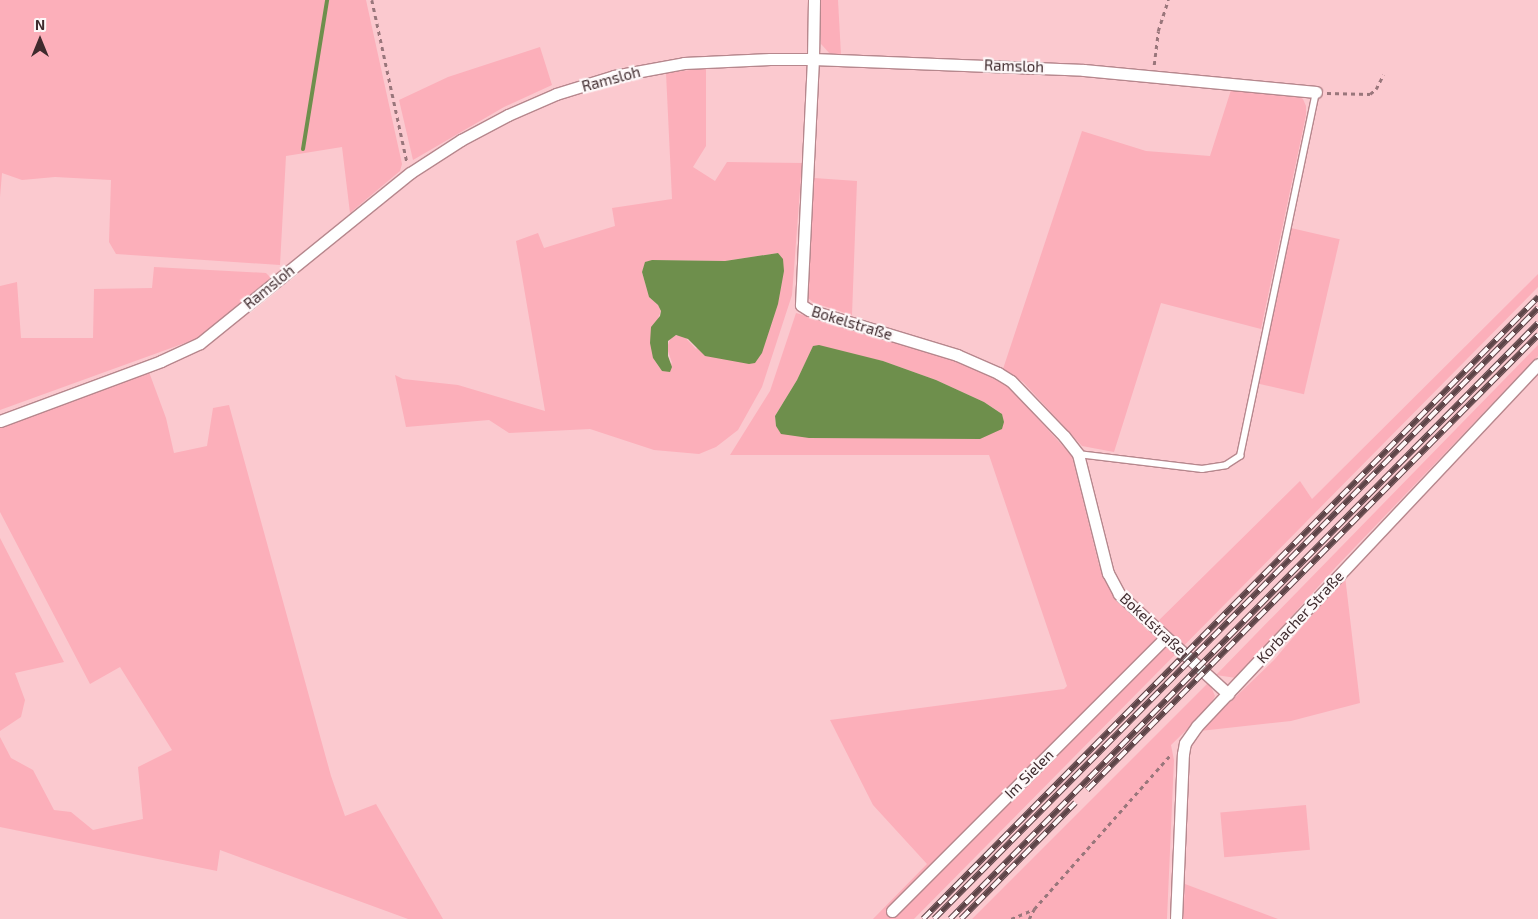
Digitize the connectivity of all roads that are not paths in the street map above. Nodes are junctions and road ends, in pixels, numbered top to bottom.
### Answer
1 (814, 0) edge
2 (813, 59) junction
3 (1316, 92) joint
4 (1538, 364) edge
5 (0, 421) edge
6 (1078, 454) junction
7 (1166, 637) junction
8 (1228, 694) junction
9 (892, 911) dead end
10 (1176, 919) edge

1 - 2 street, Bokelstraße
2 - 3 street, Ramsloh
2 - 5 street, Ramsloh
2 - 6 street, Bokelstraße
3 - 6 lane
4 - 8 street, Korbacher Straße
6 - 7 street, Bokelstraße
7 - 8 street, Bokelstraße
7 - 9 street, Im Sielen
8 - 10 street, Korbacher Straße

